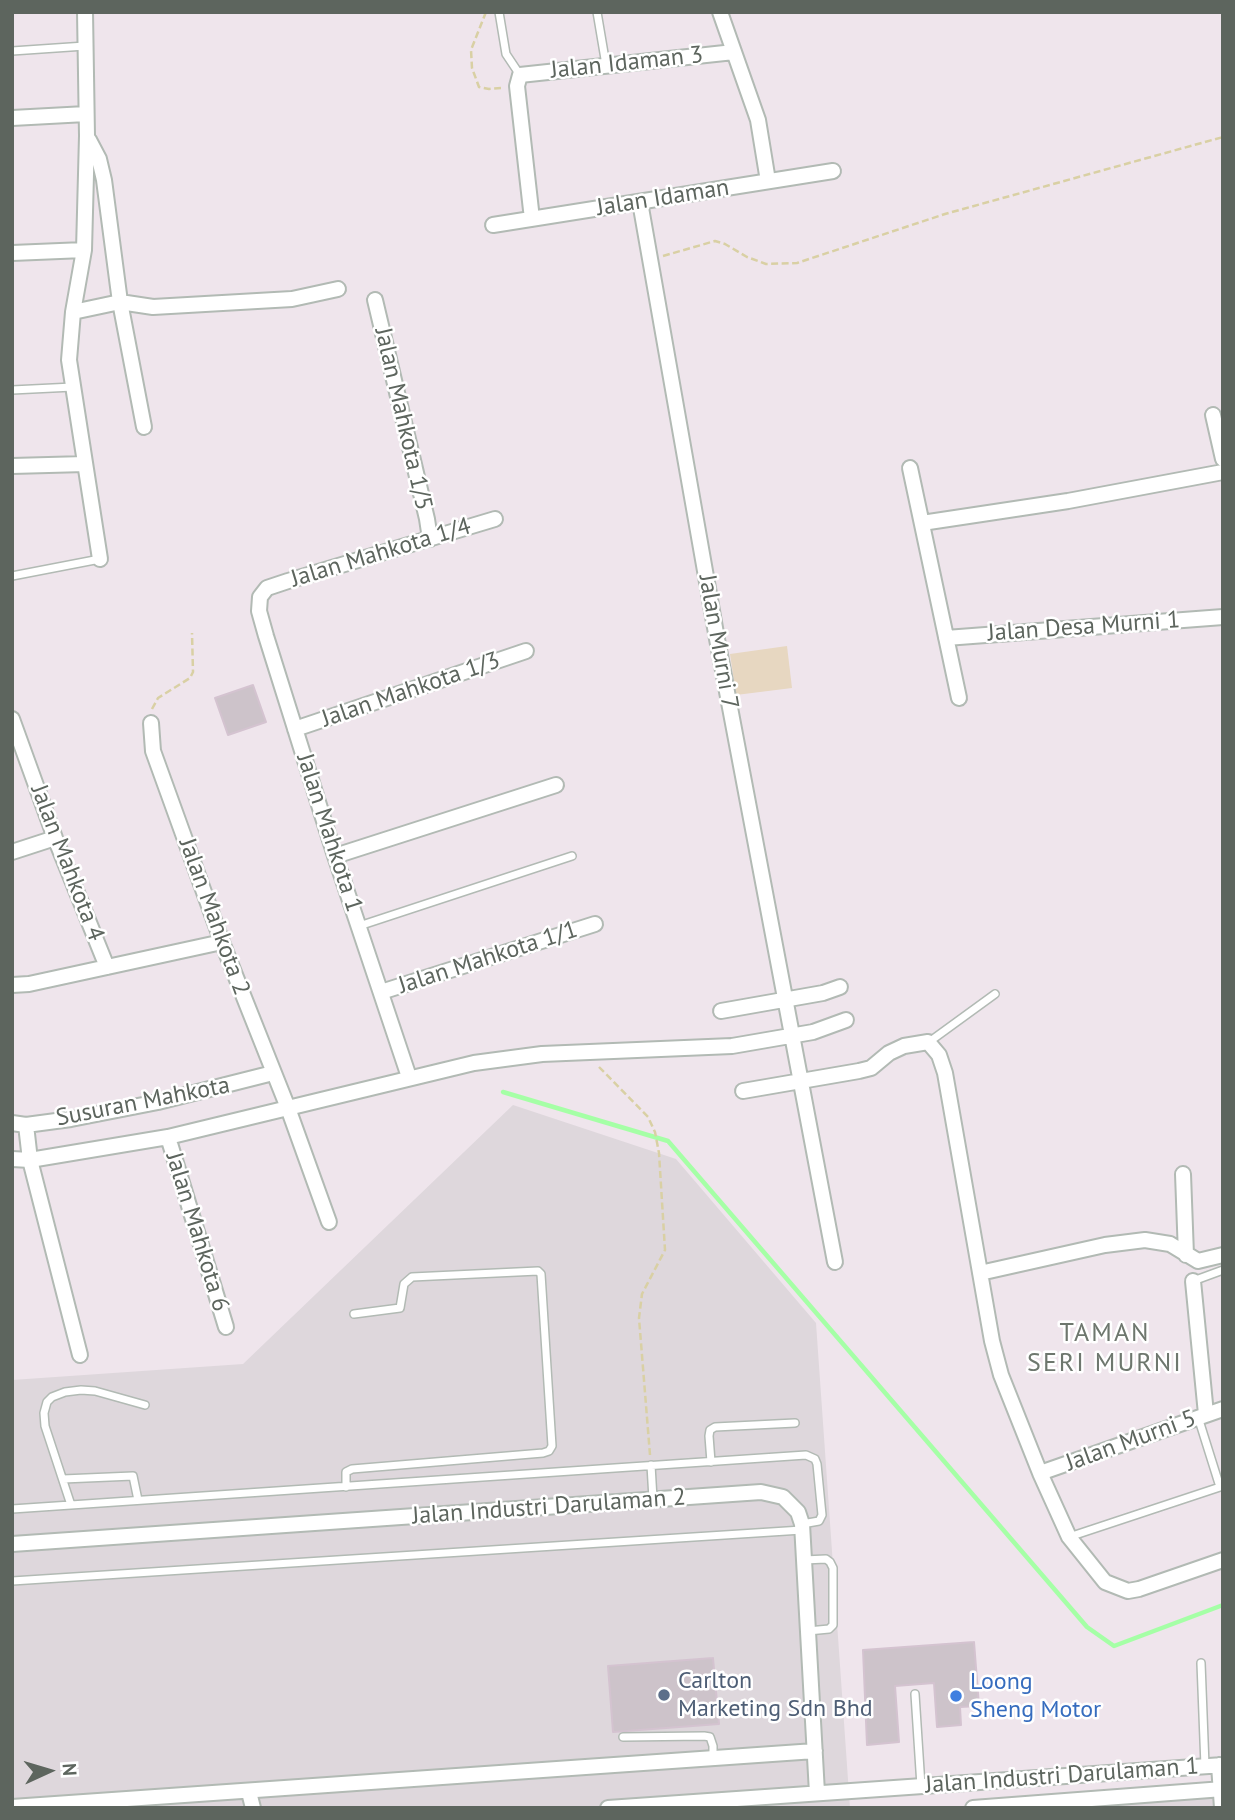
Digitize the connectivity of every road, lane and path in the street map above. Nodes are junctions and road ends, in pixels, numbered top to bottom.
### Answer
1 (85, 12) edge
2 (486, 12) edge
3 (499, 12) edge
4 (597, 12) edge
5 (720, 12) edge
6 (85, 46) junction
7 (12, 51) edge
8 (734, 52) junction
9 (606, 66) junction
10 (519, 81) junction
11 (86, 114) junction
12 (12, 118) edge
13 (87, 136) junction
14 (1223, 137) edge
15 (832, 171) dead end
16 (768, 181) junction
17 (640, 202) junction
18 (532, 219) junction
19 (494, 225) dead end
20 (84, 250) junction
21 (12, 253) edge
22 (650, 260) junction
23 (338, 289) dead end
24 (376, 300) dead end
25 (120, 302) junction
26 (73, 312) junction
27 (73, 387) junction
28 (12, 390) edge
29 (1213, 415) dead end
30 (144, 427) dead end
31 (1223, 460) edge
32 (85, 464) junction
33 (12, 467) edge
34 (910, 468) dead end
35 (1223, 472) edge
36 (495, 519) dead end
37 (922, 523) junction
38 (429, 538) junction
39 (100, 559) joint
40 (12, 576) edge
41 (267, 588) joint
42 (1223, 617) edge
43 (192, 633) dead end
44 (946, 638) junction
45 (526, 651) dead end
46 (959, 698) dead end
47 (12, 719) edge
48 (151, 723) joint
49 (295, 729) junction
50 (556, 785) dead end
51 (55, 838) junction
52 (12, 852) edge
53 (335, 856) junction
54 (572, 856) dead end
55 (595, 923) dead end
56 (359, 926) junction
57 (222, 942) junction
58 (107, 967) junction
59 (12, 985) edge
60 (840, 986) dead end
61 (381, 992) junction
62 (995, 994) dead end
63 (786, 1000) junction
64 (721, 1011) dead end
65 (846, 1020) dead end
66 (793, 1037) junction
67 (928, 1042) junction
68 (584, 1053) junction
69 (273, 1073) junction
70 (409, 1077) junction
71 (801, 1081) junction
72 (743, 1091) dead end
73 (288, 1108) junction
74 (19, 1124) edge
75 (168, 1137) junction
76 (12, 1159) edge
77 (30, 1160) junction
78 (1183, 1174) dead end
79 (329, 1222) dead end
80 (1186, 1255) junction
81 (1223, 1255) edge
82 (835, 1262) dead end
83 (1223, 1270) edge
84 (980, 1273) junction
85 (1194, 1281) joint
86 (354, 1314) dead end
87 (226, 1327) dead end
88 (80, 1355) dead end
89 (145, 1405) dead end
90 (1223, 1409) edge
91 (1202, 1415) junction
92 (795, 1423) dead end
93 (711, 1462) junction
94 (651, 1465) junction
95 (1040, 1473) junction
96 (63, 1479) junction
97 (1221, 1486) edge
98 (346, 1487) junction
99 (138, 1500) junction
100 (653, 1500) junction
101 (71, 1505) junction
102 (12, 1509) edge
103 (803, 1527) junction
104 (1069, 1537) junction
105 (12, 1544) edge
106 (804, 1560) junction
107 (1223, 1560) edge
108 (12, 1581) edge
109 (808, 1631) junction
110 (1200, 1663) dead end
111 (915, 1694) dead end
112 (623, 1738) dead end
113 (815, 1751) junction
114 (713, 1758) junction
115 (1216, 1766) edge
116 (921, 1786) junction
117 (1222, 1789) edge
118 (249, 1792) junction
119 (817, 1793) junction
120 (1104, 1803) edge
121 (12, 1807) edge
122 (253, 1808) edge
123 (608, 1808) edge
124 (973, 1808) edge
125 (1222, 1808) edge

1 - 6 street
2 - 10 path
3 - 10 lane
4 - 9 lane
5 - 8 street
6 - 7 lane
6 - 11 street
8 - 9 street, Jalan Idaman 3
8 - 16 street
9 - 10 street, Jalan Idaman 3
10 - 18 street
11 - 12 street
11 - 13 street
13 - 20 street
13 - 25 street
14 - 22 path
15 - 16 street, Jalan Idaman
16 - 17 street, Jalan Idaman
17 - 18 street, Jalan Idaman
17 - 22 street, Jalan Murni 7
18 - 19 street, Jalan Idaman
20 - 21 street
20 - 26 street
22 - 63 street, Jalan Murni 7
23 - 25 street
24 - 38 street, Jalan Mahkota 1/5
25 - 26 street
25 - 30 street
26 - 27 street
27 - 28 lane
27 - 32 street
29 - 31 street
32 - 33 street
32 - 39 street
34 - 37 street
35 - 37 street
36 - 38 street, Jalan Mahkota 1/4
37 - 44 street
38 - 41 street, Jalan Mahkota 1/4
39 - 40 lane
41 - 49 street, Jalan Mahkota 1
42 - 44 street, Jalan Desa Murni 1
43 - 48 path
44 - 46 street
45 - 49 street, Jalan Mahkota 1/3
47 - 51 street, Jalan Mahkota 4
48 - 57 street, Jalan Mahkota 2
49 - 53 street, Jalan Mahkota 1
50 - 53 street
51 - 52 street
51 - 58 street, Jalan Mahkota 4
53 - 56 street, Jalan Mahkota 1
54 - 56 lane
55 - 61 street, Jalan Mahkota 1/1
56 - 61 street, Jalan Mahkota 1
57 - 58 street
57 - 69 street, Jalan Mahkota 2
58 - 59 street
60 - 63 street
61 - 70 street, Jalan Mahkota 1
62 - 67 lane
63 - 64 street
63 - 66 street, Jalan Murni 7
65 - 66 street
66 - 68 street
66 - 71 street, Jalan Murni 7
67 - 71 street
67 - 84 street
68 - 70 street
68 - 94 path
69 - 73 street, Jalan Mahkota 2
69 - 74 street, Susuran Mahkota
70 - 73 street
71 - 72 street
71 - 82 street, Jalan Murni 7
73 - 75 street
73 - 79 street, Jalan Mahkota 2
74 - 77 street
75 - 77 street
75 - 87 street, Jalan Mahkota 6
76 - 77 street
77 - 88 street
78 - 80 street
80 - 81 street
80 - 84 street
83 - 85 lane
84 - 95 street
85 - 91 street
86 - 98 lane
89 - 96 lane
90 - 91 street, Jalan Murni 5
91 - 95 street, Jalan Murni 5
91 - 97 lane
92 - 93 lane
93 - 94 lane
93 - 103 lane
94 - 98 lane
94 - 100 lane
95 - 104 street
96 - 99 lane
96 - 101 lane
97 - 104 lane
98 - 99 lane
99 - 101 lane
100 - 103 street, Jalan Industri Darulaman 2
100 - 105 street, Jalan Industri Darulaman 2
101 - 102 lane
103 - 106 street
103 - 108 lane
104 - 107 street
106 - 109 street
106 - 109 lane
109 - 113 street
110 - 115 lane
111 - 116 lane
112 - 114 lane
113 - 114 street
113 - 119 street
114 - 118 street
115 - 116 street, Jalan Industri Darulaman 1
115 - 117 street
116 - 119 street, Jalan Industri Darulaman 1
117 - 120 street, Jalan Industri Darulaman 1
117 - 125 street
118 - 121 street
118 - 122 street
119 - 123 street, Jalan Industri Darulaman 1
120 - 124 street, Jalan Industri Darulaman 1

